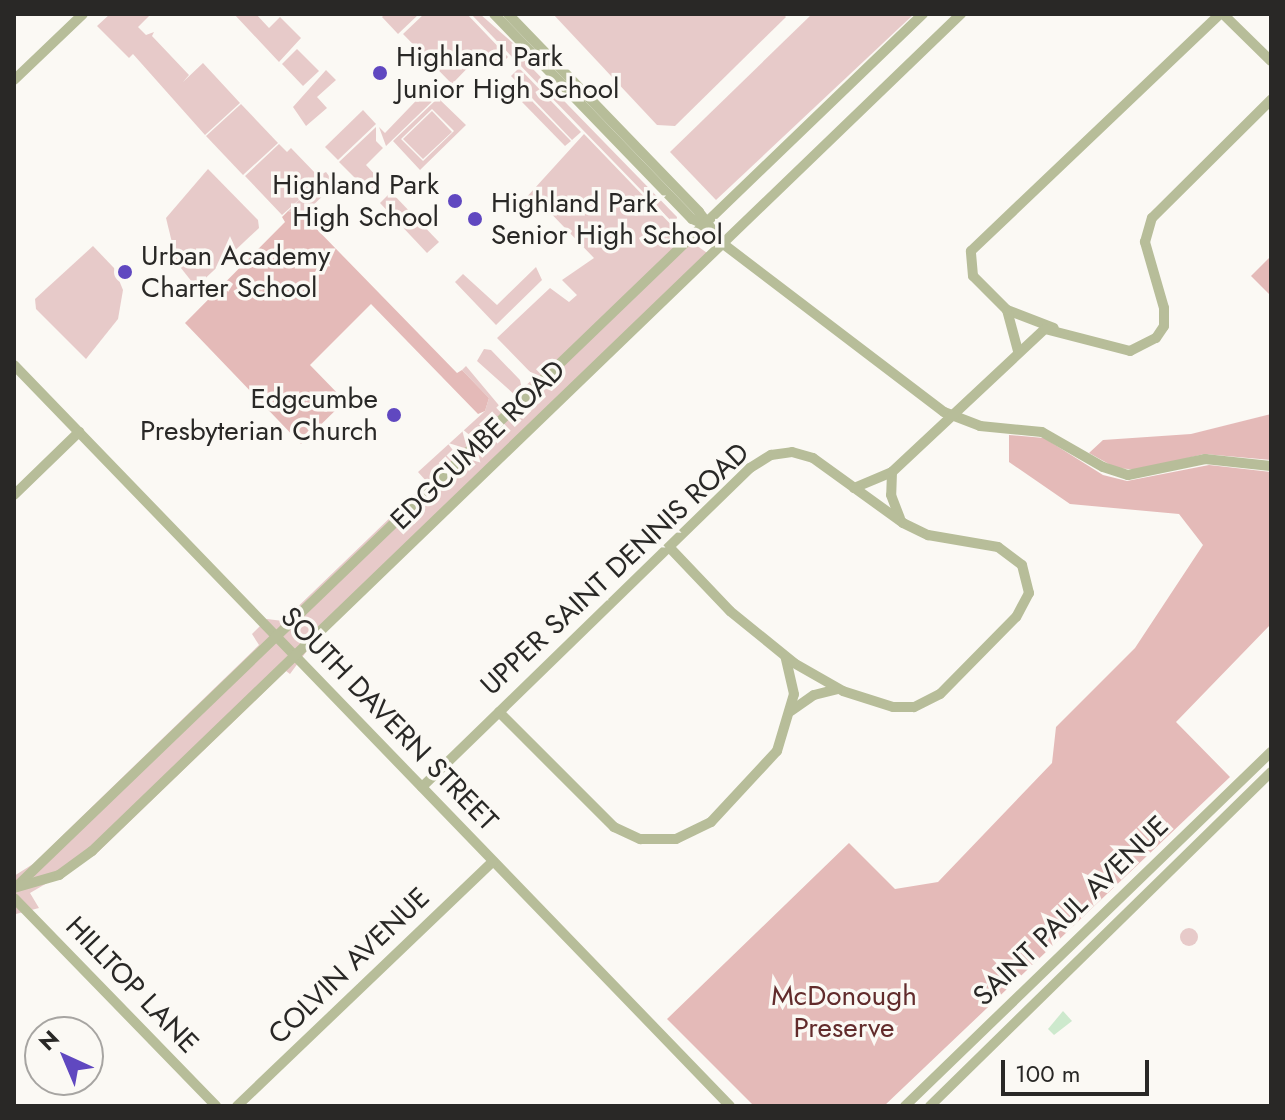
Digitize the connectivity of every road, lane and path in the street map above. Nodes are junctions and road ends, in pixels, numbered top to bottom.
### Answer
1 (83, 14) edge
2 (494, 14) edge
3 (508, 14) edge
4 (923, 14) edge
5 (961, 14) edge
6 (1221, 14) edge
7 (1271, 61) edge
8 (14, 80) edge
9 (1271, 100) edge
10 (704, 224) junction
11 (722, 243) junction
12 (1007, 310) junction
13 (1058, 330) junction
14 (1018, 351) junction
15 (14, 365) edge
16 (952, 415) junction
17 (79, 432) junction
18 (1271, 466) edge
19 (892, 472) junction
20 (854, 488) junction
21 (14, 495) edge
22 (903, 523) junction
23 (669, 547) junction
24 (276, 636) junction
25 (295, 656) junction
26 (785, 657) junction
27 (838, 689) junction
28 (791, 711) junction
29 (499, 712) junction
30 (1271, 752) edge
31 (1271, 772) edge
32 (422, 787) junction
33 (493, 861) junction
34 (14, 888) edge
35 (14, 898) edge
36 (216, 1106) edge
37 (237, 1106) edge
38 (730, 1106) edge
39 (905, 1106) edge
40 (930, 1106) edge

1 - 8 street
2 - 10 street
3 - 10 street
4 - 10 street, EDGCUMBE ROAD
5 - 11 street, EDGCUMBE ROAD
6 - 7 street
6 - 12 street
9 - 13 street
10 - 11 street
10 - 24 street, EDGCUMBE ROAD
11 - 16 street
11 - 25 street, EDGCUMBE ROAD
12 - 13 street
12 - 14 street
13 - 14 street
14 - 16 street
15 - 17 street, SOUTH DAVERN STREET
16 - 18 street
16 - 19 street
17 - 21 street
17 - 24 street, SOUTH DAVERN STREET
19 - 20 street
19 - 22 street
20 - 22 street, UPPER SAINT DENNIS ROAD
20 - 23 street, UPPER SAINT DENNIS ROAD
22 - 27 street, UPPER SAINT DENNIS ROAD
23 - 26 street
23 - 29 street, UPPER SAINT DENNIS ROAD
24 - 25 street, SOUTH DAVERN STREET
24 - 34 street, EDGCUMBE ROAD
25 - 32 street, SOUTH DAVERN STREET
25 - 34 street, EDGCUMBE ROAD
26 - 27 street, UPPER SAINT DENNIS ROAD
26 - 28 street
27 - 28 street
28 - 29 street
29 - 32 street, UPPER SAINT DENNIS ROAD
30 - 39 street, SAINT PAUL AVENUE
31 - 40 street, SAINT PAUL AVENUE
32 - 33 street, SOUTH DAVERN STREET
33 - 37 street, COLVIN AVENUE
33 - 38 street, SOUTH DAVERN STREET
35 - 36 street, HILLTOP LANE

